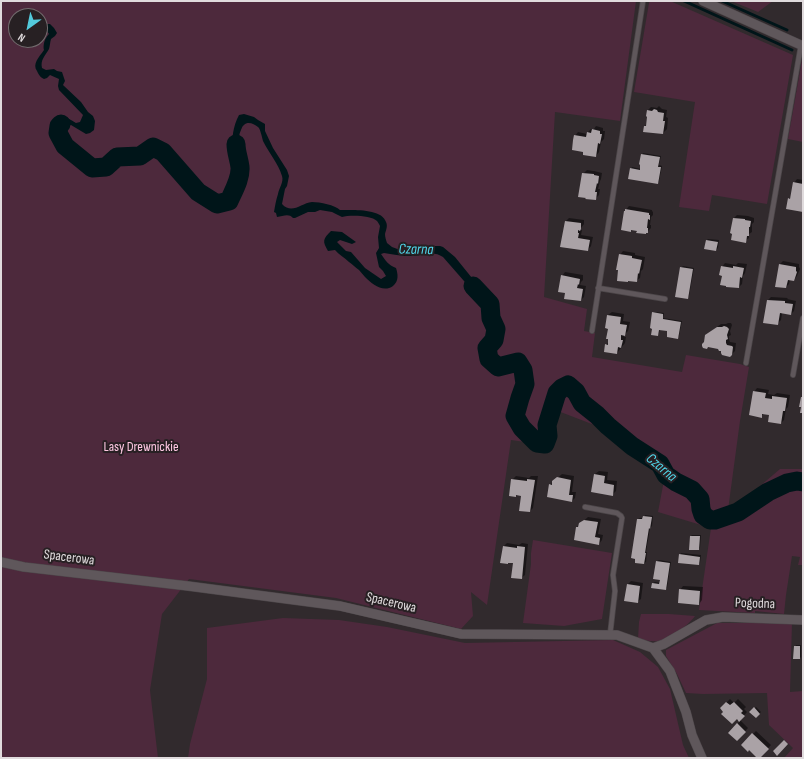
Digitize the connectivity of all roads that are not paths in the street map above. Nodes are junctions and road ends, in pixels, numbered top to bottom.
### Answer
1 (643, 1) edge
2 (704, 1) edge
3 (802, 45) edge
4 (598, 288) junction
5 (665, 299) dead end
6 (803, 318) edge
7 (592, 331) dead end
8 (746, 363) dead end
9 (793, 375) dead end
10 (585, 507) dead end
11 (1, 562) edge
12 (803, 620) edge
13 (610, 635) junction
14 (653, 648) junction
15 (702, 758) edge

1 - 4 lane
2 - 3 street
3 - 8 lane
4 - 5 lane
4 - 7 lane
6 - 9 lane
10 - 13 lane
11 - 13 street, Spacerowa
12 - 14 street, Pogodna
13 - 14 street, Spacerowa
14 - 15 street

